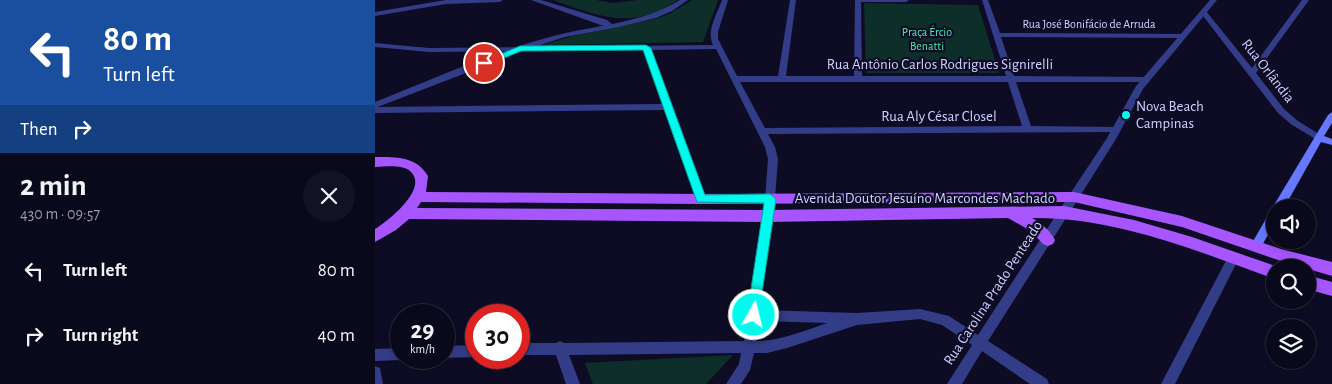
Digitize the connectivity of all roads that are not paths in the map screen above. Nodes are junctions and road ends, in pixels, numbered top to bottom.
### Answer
1 (409, 0) edge
2 (433, 0) edge
3 (500, 0) edge
4 (534, 0) edge
5 (685, 0) edge
6 (725, 0) edge
7 (793, 0) edge
8 (858, 0) edge
9 (906, 0) edge
10 (985, 0) edge
11 (1214, 0) edge
12 (1306, 0) edge
13 (446, 2) junction
14 (1204, 12) junction
15 (375, 14) edge
16 (609, 25) junction
17 (997, 36) junction
18 (1182, 36) junction
19 (375, 45) edge
20 (717, 47) junction
21 (646, 48) junction
22 (520, 49) junction
23 (1252, 72) junction
24 (1011, 77) junction
25 (781, 78) junction
26 (858, 78) junction
27 (734, 79) junction
28 (1146, 79) junction
29 (375, 105) edge
30 (668, 107) junction
31 (375, 110) edge
32 (1332, 114) edge
33 (1116, 129) junction
34 (1028, 130) junction
35 (761, 131) junction
36 (1319, 138) junction
37 (1332, 142) edge
38 (375, 162) edge
39 (418, 197) junction
40 (1074, 197) junction
41 (701, 199) junction
42 (770, 199) junction
43 (1284, 199) edge
44 (1135, 209) junction
45 (1064, 212) junction
46 (406, 213) junction
47 (1008, 213) junction
48 (768, 216) junction
49 (1134, 226) junction
50 (1266, 229) edge
51 (375, 236) edge
52 (1048, 240) junction
53 (1256, 246) junction
54 (1233, 258) junction
55 (1332, 268) edge
56 (1266, 269) edge
57 (1316, 285) edge
58 (1332, 289) edge
59 (754, 315) junction
60 (857, 319) junction
61 (980, 341) junction
62 (749, 346) junction
63 (560, 347) junction
64 (530, 348) edge
65 (390, 354) edge
66 (375, 355) edge
67 (375, 372) edge
68 (376, 384) edge
69 (573, 384) edge
70 (733, 384) edge
71 (954, 384) edge
72 (1042, 384) edge
73 (1168, 384) edge

1 - 15 street
2 - 13 street
3 - 13 street
4 - 16 street
5 - 16 street
6 - 20 street
7 - 25 street
8 - 9 street
8 - 26 street
10 - 17 street
11 - 14 street, Rua Carolina Prado Penteado
12 - 23 street
13 - 15 street
14 - 18 street, Rua Carolina Prado Penteado
14 - 23 street, Rua Orlândia
16 - 22 street
17 - 18 street, Rua José Bonifácio de Arruda
17 - 24 street
18 - 28 street, Rua Carolina Prado Penteado
19 - 22 street
20 - 21 street
20 - 27 street
21 - 22 street
21 - 30 street
22 - 29 street
23 - 36 street, Rua Orlândia
24 - 26 street, Rua Antônio Carlos Rodrigues Signirelli
24 - 28 street, Rua Antônio Carlos Rodrigues Signirelli
24 - 34 street
25 - 26 street, Rua Antônio Carlos Rodrigues Signirelli
25 - 27 street, Rua Antônio Carlos Rodrigues Signirelli
27 - 35 street
28 - 33 street, Rua Carolina Prado Penteado
30 - 31 street
30 - 41 street
32 - 36 main road
33 - 34 street, Rua Aly César Closel
33 - 40 street, Rua Carolina Prado Penteado
34 - 35 street, Rua Aly César Closel
35 - 42 street
36 - 37 main road
36 - 43 main road
38 - 39 main road
39 - 41 main road, Avenida Doutor Jesuíno Marcondes Machado
39 - 46 main road
40 - 42 main road, Avenida Doutor Jesuíno Marcondes Machado
40 - 44 main road, Avenida Doutor Jesuíno Marcondes Machado
40 - 45 street, Rua Carolina Prado Penteado
41 - 42 main road, Avenida Doutor Jesuíno Marcondes Machado
42 - 48 street
44 - 49 main road
44 - 53 main road, Avenida Doutor Jesuíno Marcondes Machado
45 - 47 main road, Avenida Doutor Jesuíno Marcondes Machado
45 - 49 main road, Avenida Doutor Jesuíno Marcondes Machado
45 - 52 street, Rua Carolina Prado Penteado
46 - 48 main road, Avenida Doutor Jesuíno Marcondes Machado
46 - 51 main road
47 - 48 main road, Avenida Doutor Jesuíno Marcondes Machado
47 - 52 main road
48 - 59 street
49 - 54 main road, Avenida Doutor Jesuíno Marcondes Machado
50 - 53 main road
52 - 61 street, Rua Carolina Prado Penteado
53 - 55 main road, Avenida Doutor Jesuíno Marcondes Machado
54 - 56 main road, Avenida Doutor Jesuíno Marcondes Machado
54 - 73 street
57 - 58 main road
59 - 60 street
59 - 62 street
60 - 61 street
60 - 62 street
61 - 71 street, Rua Carolina Prado Penteado
61 - 72 street
62 - 63 street
62 - 70 street
63 - 64 street
63 - 69 street
65 - 66 street
67 - 68 street

